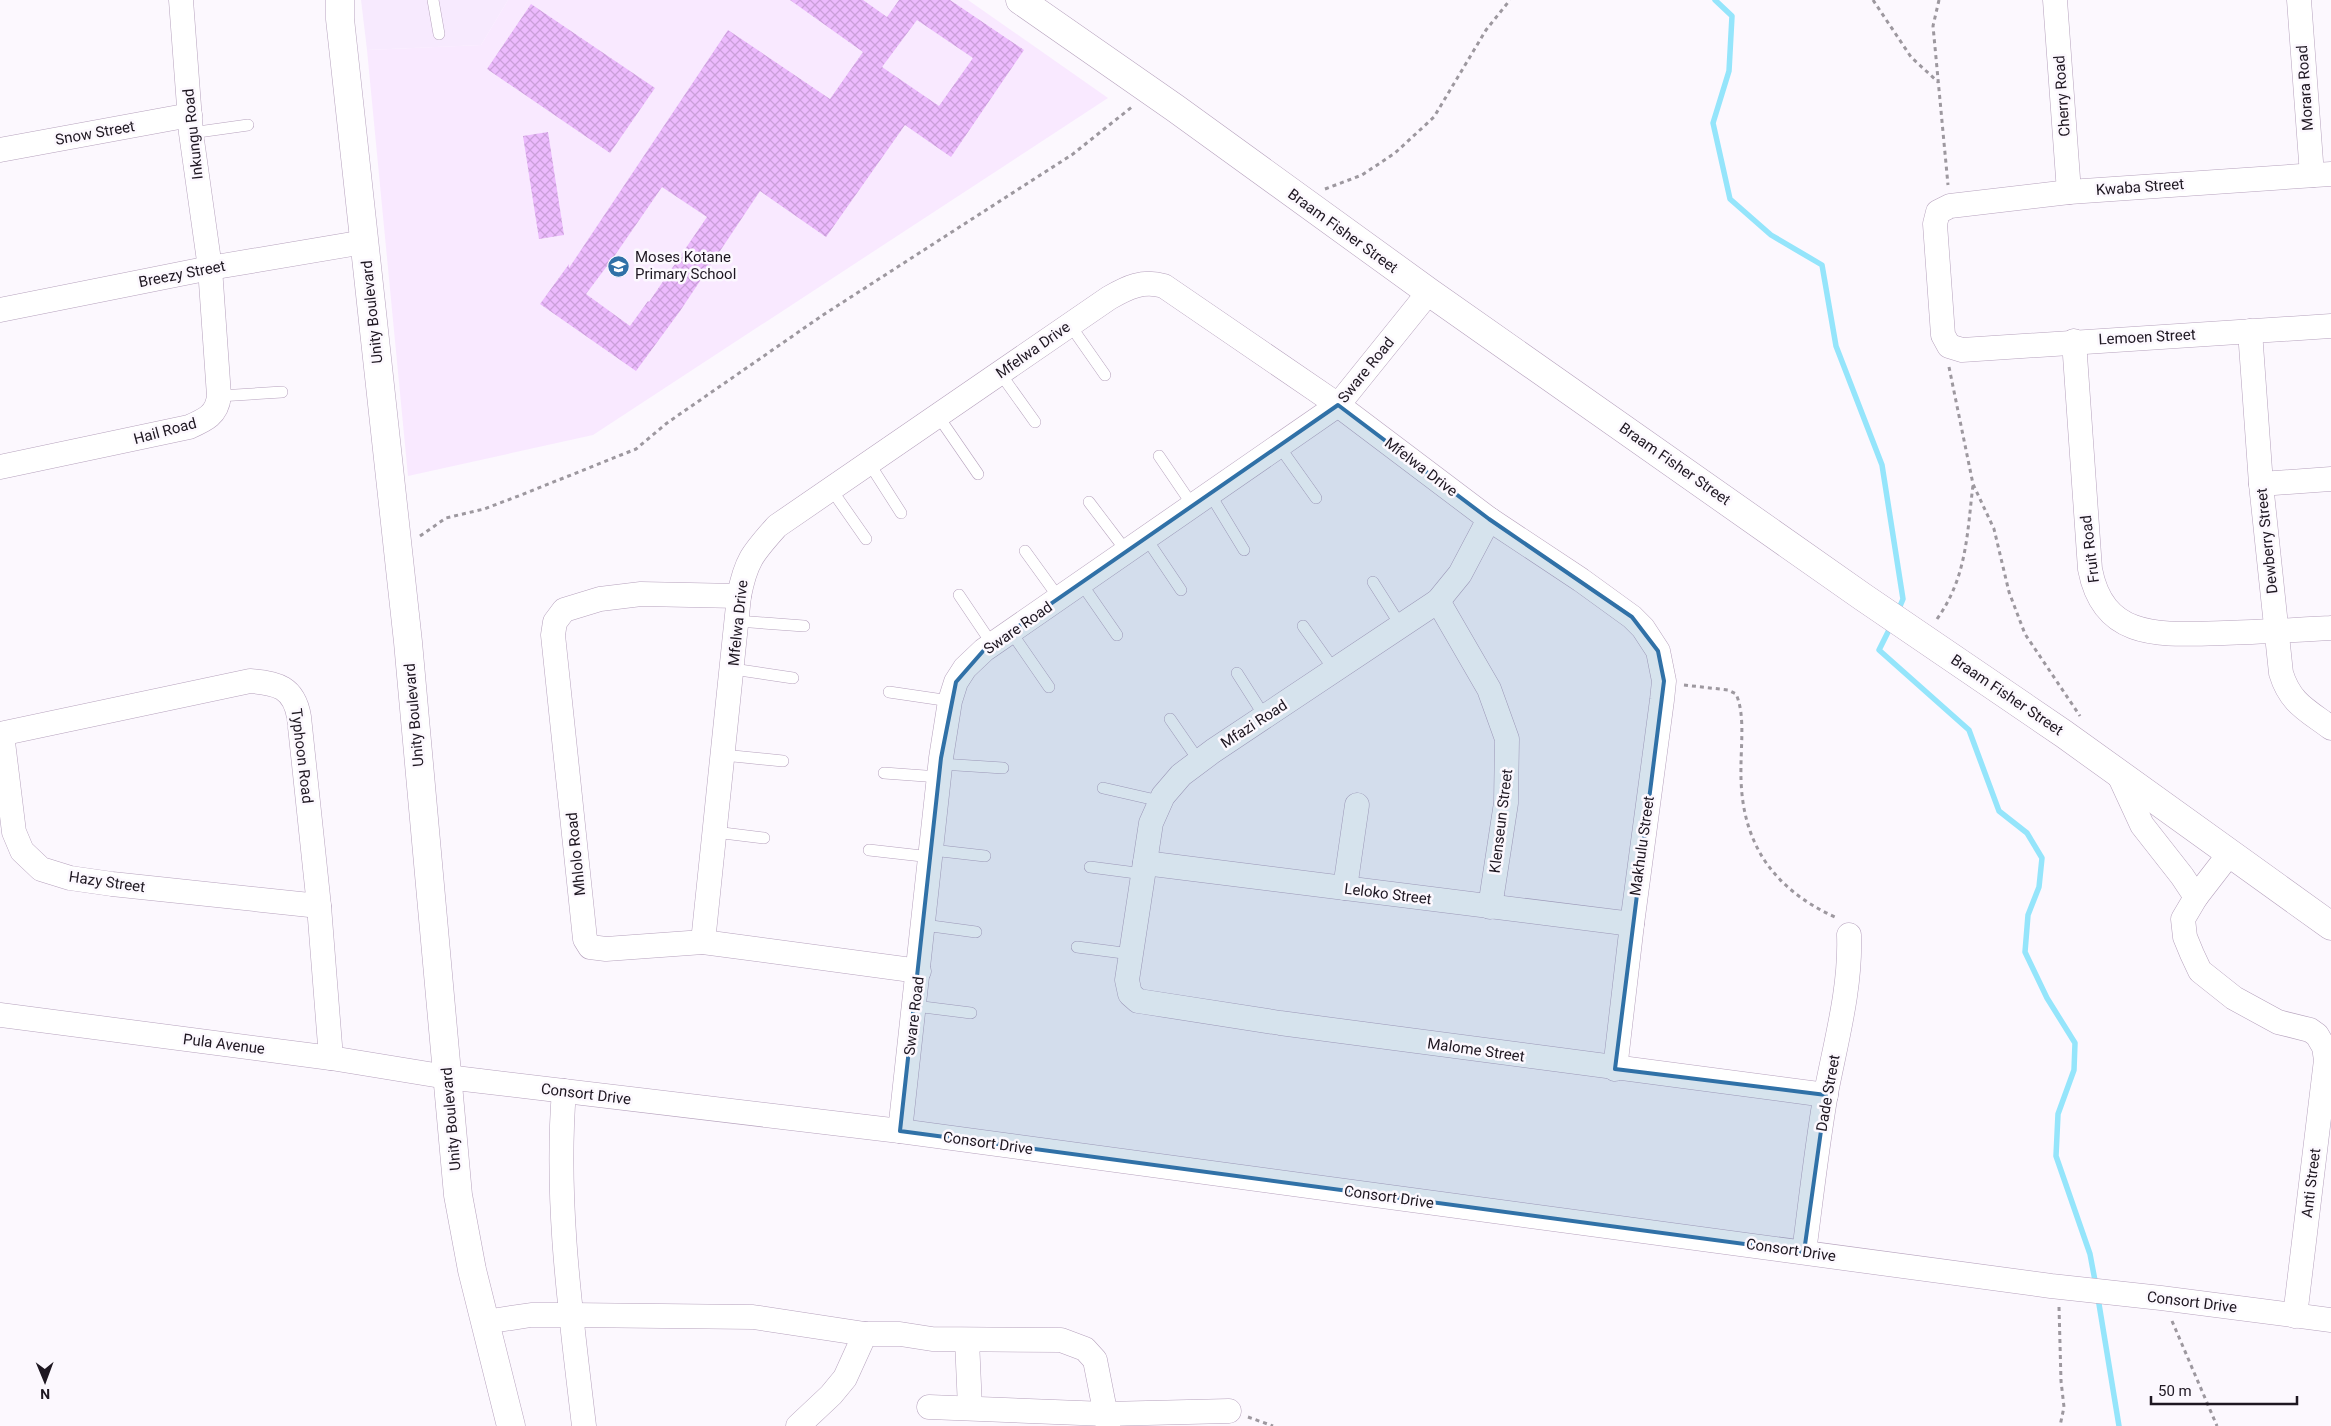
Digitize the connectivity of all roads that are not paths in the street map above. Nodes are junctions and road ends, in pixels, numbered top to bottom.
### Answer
1 (181, 0) edge
2 (340, 0) edge
3 (433, 0) edge
4 (1020, 0) edge
5 (2055, 0) edge
6 (2299, 0) edge
7 (439, 34) dead end
8 (191, 124) junction
9 (248, 125) dead end
10 (0, 150) edge
11 (2321, 174) edge
12 (2069, 192) junction
13 (364, 242) junction
14 (210, 268) junction
15 (1429, 292) junction
16 (0, 310) edge
17 (1070, 325) junction
18 (2331, 326) edge
19 (2250, 331) junction
20 (2074, 341) junction
21 (1956, 348) joint
22 (1000, 373) junction
23 (1106, 375) dead end
24 (282, 392) dead end
25 (219, 396) junction
26 (1338, 405) junction
27 (938, 416) junction
28 (1035, 422) dead end
29 (1279, 446) junction
30 (1159, 456) dead end
31 (869, 463) junction
32 (0, 467) edge
33 (978, 474) dead end
34 (2331, 479) edge
35 (2261, 484) junction
36 (831, 489) junction
37 (1316, 498) dead end
38 (1201, 500) junction
39 (1089, 502) dead end
40 (901, 513) dead end
41 (1489, 519) junction
42 (866, 539) dead end
43 (1136, 545) junction
44 (1244, 550) dead end
45 (1025, 552) dead end
46 (1373, 582) dead end
47 (1081, 583) junction
48 (1181, 590) dead end
49 (959, 595) dead end
50 (739, 596) junction
51 (1059, 598) junction
52 (1438, 602) junction
53 (737, 620) junction
54 (804, 626) dead end
55 (1303, 626) dead end
56 (1401, 626) junction
57 (1643, 628) joint
58 (2331, 628) edge
59 (2276, 632) junction
60 (1117, 635) dead end
61 (1002, 638) junction
62 (732, 669) junction
63 (1334, 671) junction
64 (1237, 673) dead end
65 (793, 678) dead end
66 (1049, 688) dead end
67 (889, 692) dead end
68 (950, 702) junction
69 (1265, 717) junction
70 (1170, 719) dead end
71 (2331, 728) edge
72 (1, 734) edge
73 (723, 755) junction
74 (783, 761) dead end
75 (1199, 761) junction
76 (1003, 768) dead end
77 (940, 771) junction
78 (884, 773) dead end
79 (2118, 773) junction
80 (1103, 788) dead end
81 (1160, 801) junction
82 (1357, 805) dead end
83 (715, 832) junction
84 (764, 838) dead end
85 (869, 850) dead end
86 (2230, 853) junction
87 (931, 854) junction
88 (985, 856) dead end
89 (1090, 867) dead end
90 (1144, 869) junction
91 (1345, 888) junction
92 (2196, 897) junction
93 (319, 906) junction
94 (1490, 907) junction
95 (1632, 924) junction
96 (924, 925) junction
97 (2331, 926) edge
98 (976, 932) dead end
99 (1849, 935) road end
100 (703, 942) junction
101 (1077, 947) dead end
102 (1131, 954) junction
103 (919, 970) junction
104 (1130, 994) joint
105 (915, 1006) junction
106 (971, 1013) dead end
107 (0, 1015) edge
108 (331, 1058) junction
109 (1615, 1069) junction
110 (447, 1077) junction
111 (564, 1091) junction
112 (1826, 1095) junction
113 (900, 1130) junction
114 (2323, 1161) edge
115 (1804, 1252) junction
116 (572, 1315) junction
117 (2295, 1316) junction
118 (2331, 1320) edge
119 (485, 1322) junction
120 (865, 1334) junction
121 (967, 1340) junction
122 (929, 1407) dead end
123 (970, 1408) junction
124 (1229, 1411) road end
125 (1107, 1420) edge
126 (512, 1426) edge
127 (584, 1426) edge
128 (798, 1426) edge

1 - 8 street, Inkungu Road
2 - 13 street, Unity Boulevard
3 - 7 lane
4 - 15 street, Braam Fisher Street
5 - 12 street, Cherry Road
6 - 11 street, Morara Road
8 - 9 lane
8 - 10 street, Snow Street
8 - 14 street, Inkungu Road
11 - 12 street, Kwaba Street
12 - 21 street, Kwaba Street
13 - 14 street, Breezy Street
13 - 110 street, Unity Boulevard
14 - 16 street, Breezy Street
14 - 25 street
15 - 26 street, Sware Road
15 - 79 street, Braam Fisher Street
17 - 22 street, Mfelwa Drive
17 - 23 lane
17 - 26 street, Mfelwa Drive
18 - 19 street, Lemoen Street
19 - 20 street, Lemoen Street
19 - 35 street, Dewberry Street
20 - 21 street, Lemoen Street
20 - 59 street, Fruit Road
22 - 27 street, Mfelwa Drive
22 - 28 lane
24 - 25 lane
25 - 32 street, Hail Road
26 - 29 street, Sware Road
26 - 41 street, Mfelwa Drive
27 - 31 street, Mfelwa Drive
27 - 33 lane
29 - 37 lane
29 - 38 street, Sware Road
30 - 38 lane
31 - 36 street, Mfelwa Drive
31 - 40 lane
34 - 35 street
35 - 59 street, Dewberry Street
36 - 42 lane
36 - 50 street, Mfelwa Drive
38 - 43 street, Sware Road
38 - 44 lane
39 - 43 lane
41 - 52 street, Mfazi Road
41 - 57 street, Mfelwa Drive
43 - 47 street, Sware Road
43 - 48 lane
45 - 51 lane
46 - 56 lane
47 - 51 street, Sware Road
47 - 60 lane
49 - 61 lane
50 - 53 street, Mfelwa Drive
50 - 100 street, Mhlolo Road
51 - 61 street, Sware Road
52 - 56 street, Mfazi Road
52 - 94 street, Klenseun Street
53 - 54 lane
53 - 62 street, Mfelwa Drive
55 - 63 lane
56 - 63 street, Mfazi Road
57 - 95 street, Makhulu Street
58 - 59 street, Fruit Road
59 - 71 street, Dewberry Street
61 - 66 lane
61 - 68 street, Sware Road
62 - 65 lane
62 - 73 street, Mfelwa Drive
63 - 69 street, Mfazi Road
64 - 69 lane
67 - 68 lane
68 - 77 street, Sware Road
69 - 75 street, Mfazi Road
70 - 75 lane
72 - 93 street, Hazy Street
72 - 93 street, Typhoon Road
73 - 74 lane
73 - 83 street, Mfelwa Drive
75 - 81 street, Mfazi Road
76 - 77 lane
77 - 78 lane
77 - 87 street, Sware Road
79 - 86 street, Braam Fisher Street
79 - 92 street
80 - 81 lane
81 - 90 street, Mfazi Road
82 - 91 street
83 - 84 lane
83 - 100 street, Mfelwa Drive
85 - 87 lane
86 - 92 street, Anti Street
86 - 97 street, Braam Fisher Street
87 - 88 lane
87 - 96 street, Sware Road
89 - 90 lane
90 - 91 street, Leloko Street
90 - 102 street, Mfazi Road
91 - 94 street, Leloko Street
92 - 114 street, Anti Street
93 - 108 street, Typhoon Road
94 - 95 street, Leloko Street
95 - 109 street, Makhulu Street
96 - 98 lane
96 - 103 street, Sware Road
99 - 112 street, Dade Street
100 - 103 street, Mhlolo Road
101 - 102 lane
102 - 104 street, Mfazi Road
103 - 105 street, Sware Road
104 - 109 street, Malome Street
105 - 106 lane
105 - 113 street, Sware Road
107 - 108 street, Pula Avenue
108 - 110 street, Pula Avenue
109 - 112 street, Malome Street
110 - 111 street, Consort Drive
110 - 119 street, Unity Boulevard
111 - 113 street, Consort Drive
111 - 116 street
112 - 115 street, Dade Street
113 - 115 street, Consort Drive
114 - 117 street, Anti Street
115 - 117 street, Consort Drive
116 - 119 street
116 - 120 street
116 - 127 street
117 - 118 street, Consort Drive
119 - 126 street, Unity Boulevard
120 - 121 street
120 - 128 street
121 - 123 street
121 - 125 street
122 - 123 street
123 - 125 street
124 - 125 street

